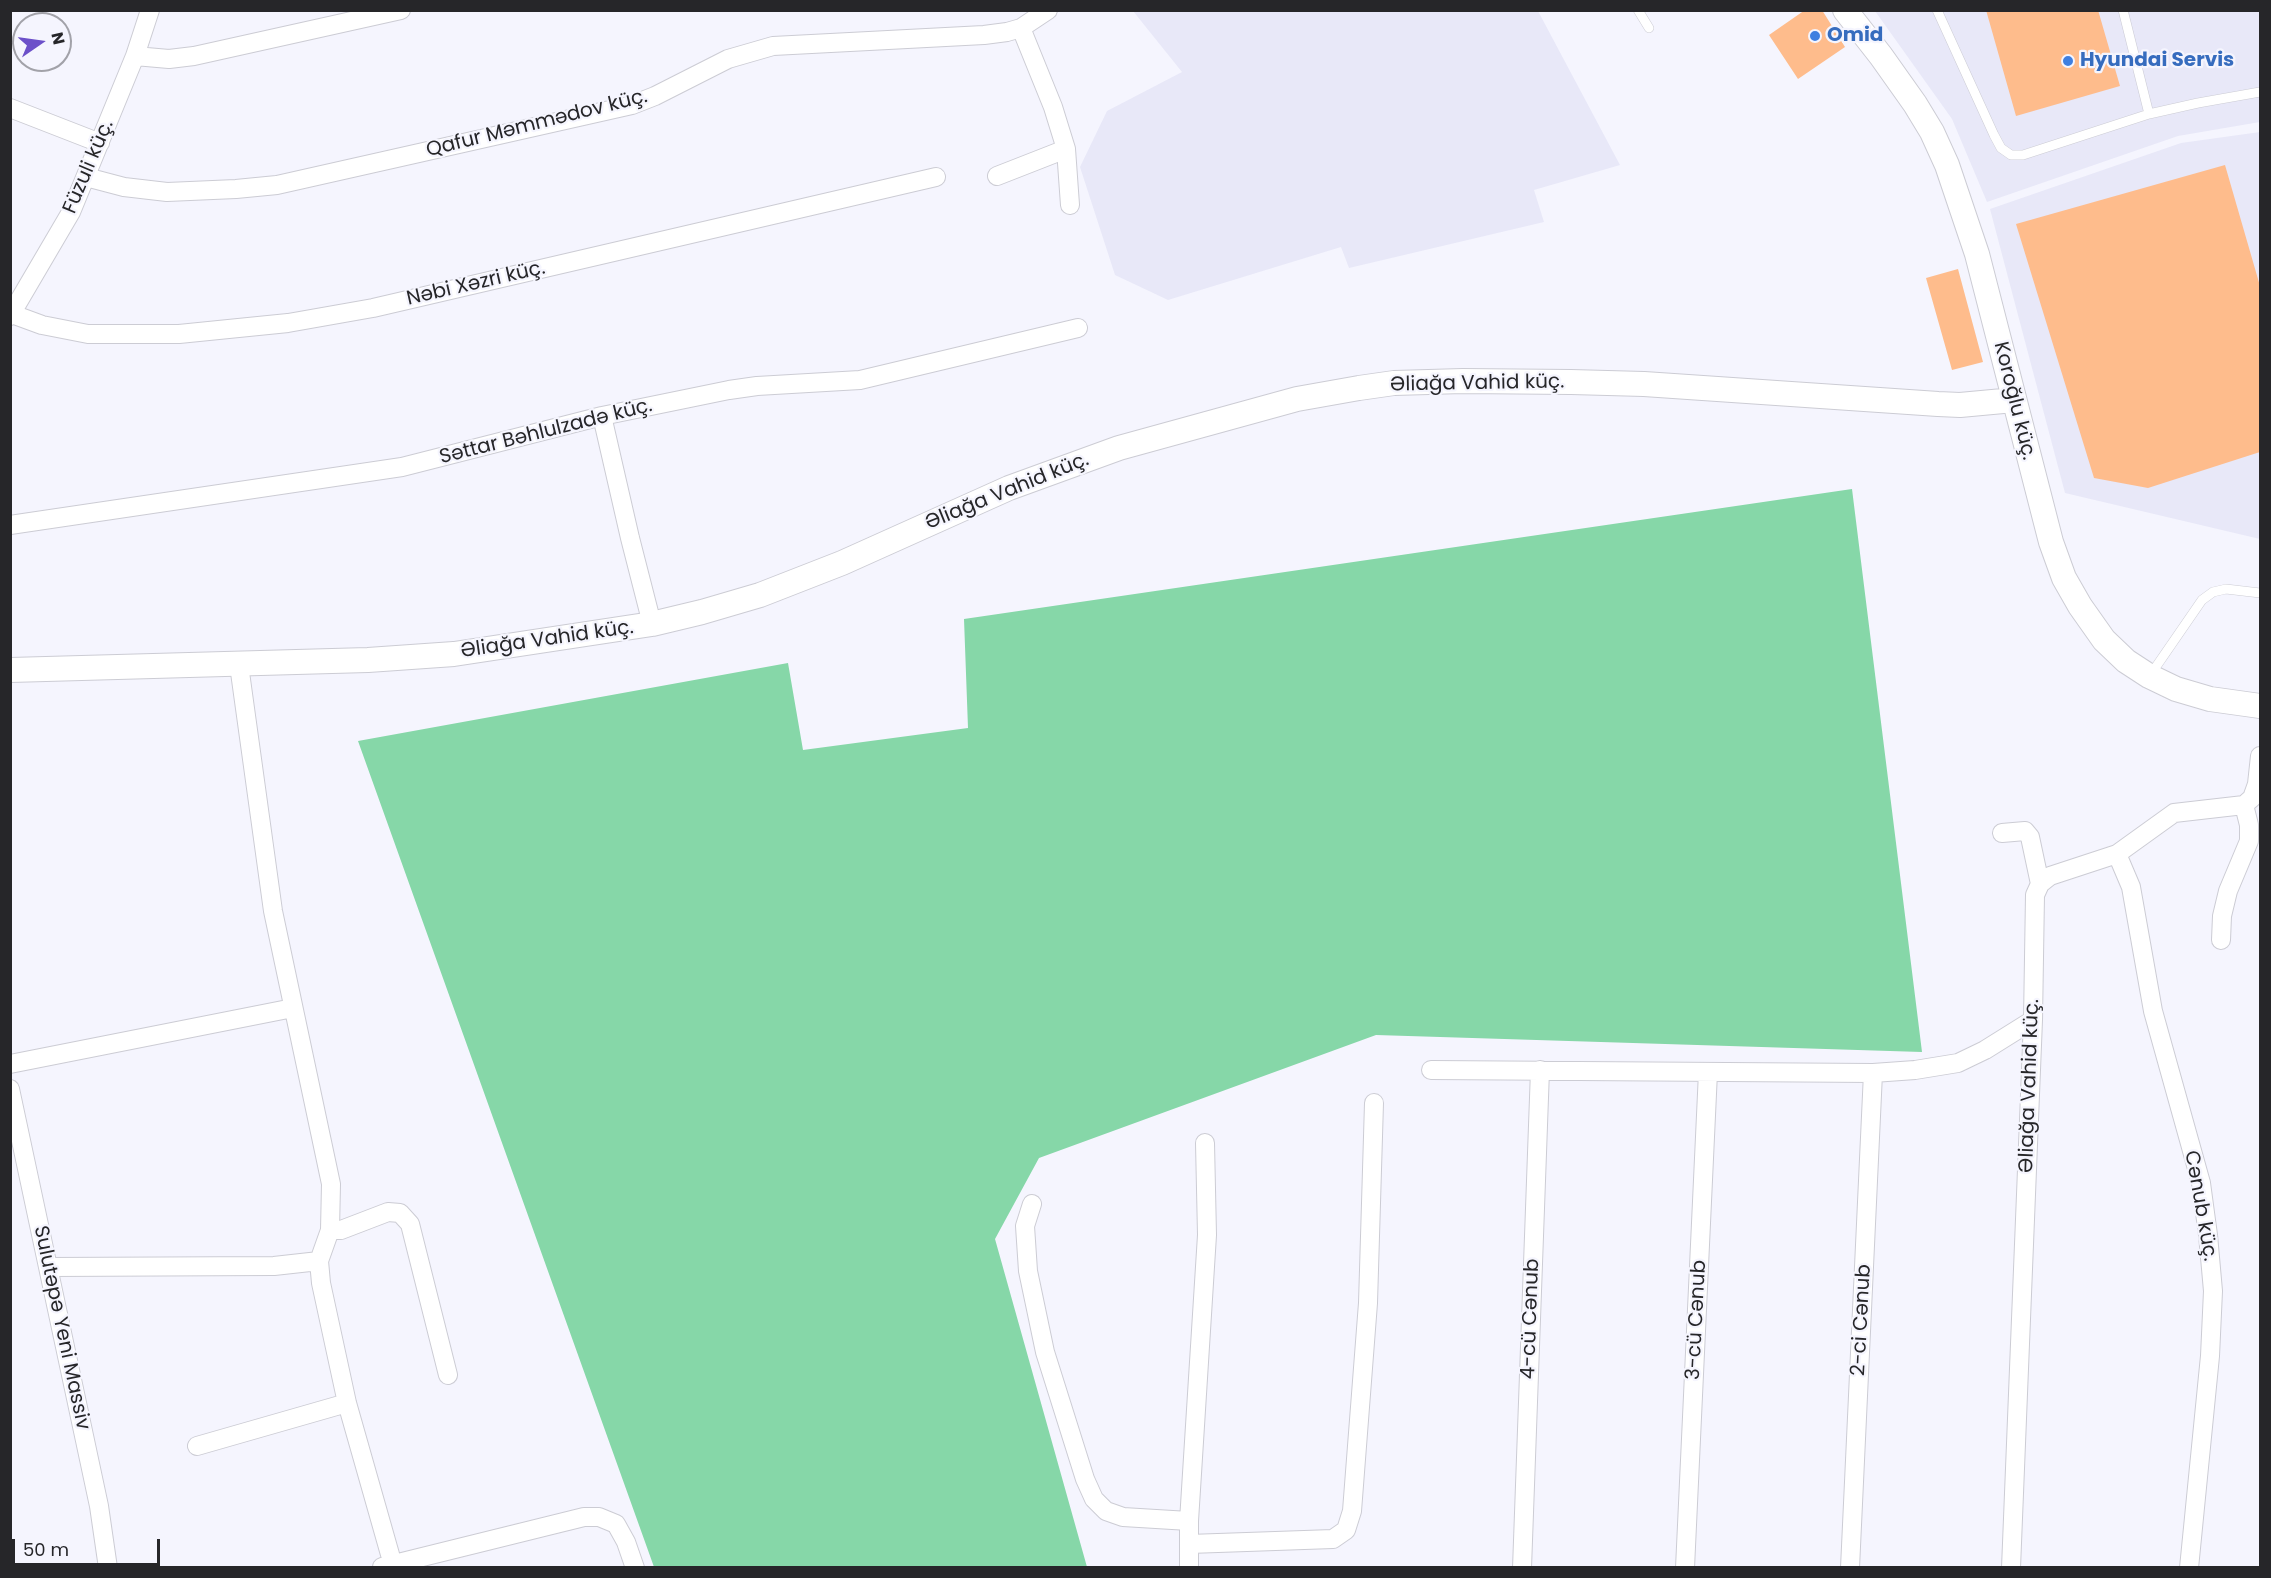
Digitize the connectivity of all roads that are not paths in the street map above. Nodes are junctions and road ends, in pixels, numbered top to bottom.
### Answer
1 (150, 10) edge
2 (401, 10) edge
3 (1048, 10) edge
4 (1638, 10) edge
5 (1845, 10) edge
6 (1937, 10) edge
7 (2123, 10) edge
8 (1021, 28) junction
9 (1649, 28) dead end
10 (135, 56) junction
11 (2260, 92) edge
12 (10, 108) edge
13 (2148, 114) junction
14 (100, 143) junction
15 (1066, 149) junction
16 (996, 176) dead end
17 (86, 177) junction
18 (936, 177) dead end
19 (1070, 205) dead end
20 (11, 315) edge
21 (1078, 328) dead end
22 (2014, 400) junction
23 (602, 416) junction
24 (10, 525) edge
25 (2260, 593) edge
26 (652, 624) junction
27 (239, 664) junction
28 (10, 670) edge
29 (2149, 676) junction
30 (2260, 706) edge
31 (2260, 756) edge
32 (2244, 805) junction
33 (2002, 833) dead end
34 (2117, 854) junction
35 (2040, 884) junction
36 (2221, 940) dead end
37 (293, 1008) junction
38 (2033, 1020) junction
39 (10, 1064) edge
40 (1431, 1070) dead end
41 (1540, 1070) junction
42 (1708, 1072) junction
43 (1873, 1073) junction
44 (10, 1089) edge
45 (1374, 1103) dead end
46 (1205, 1143) dead end
47 (1032, 1204) dead end
48 (330, 1230) junction
49 (319, 1262) junction
50 (49, 1267) junction
51 (448, 1375) dead end
52 (347, 1403) junction
53 (197, 1446) dead end
54 (1189, 1521) junction
55 (1189, 1544) junction
56 (387, 1566) edge
57 (108, 1568) edge
58 (635, 1568) edge
59 (1189, 1568) edge
60 (1522, 1568) edge
61 (1685, 1568) edge
62 (1850, 1568) edge
63 (2011, 1568) edge
64 (2188, 1568) edge

1 - 10 street, Füzuli küç.
2 - 10 street
3 - 8 street, Qafur Məmmədov küç.
4 - 9 lane
5 - 22 street, Koroğlu küç.
6 - 13 lane
7 - 13 lane
8 - 15 street
8 - 17 street, Qafur Məmmədov küç.
10 - 14 street, Füzuli küç.
11 - 13 lane
12 - 14 street
14 - 17 street, Füzuli küç.
15 - 16 street
15 - 19 street
17 - 20 street, Füzuli küç.
18 - 20 street, Nəbi Xəzri küç.
21 - 23 street, Səttar Bəhlulzadə küç.
22 - 26 street, Əliağa Vahid küç.
22 - 29 street, Koroğlu küç.
23 - 24 street, Səttar Bəhlulzadə küç.
23 - 26 street
25 - 29 lane
26 - 27 street, Əliağa Vahid küç.
27 - 28 street, Əliağa Vahid küç.
27 - 37 street
29 - 30 street, Koroğlu küç.
31 - 32 street
32 - 34 street
32 - 36 street
33 - 35 street
34 - 35 street
34 - 64 street, Cənub küç.
35 - 38 street, Əliağa Vahid küç.
37 - 39 street
37 - 48 street
38 - 43 street
38 - 63 street, Əliağa Vahid küç.
40 - 41 street
41 - 42 street
41 - 60 street, 4-cü Cənub
42 - 43 street
42 - 61 street, 3-cü Cənub
43 - 62 street, 2-ci Cənub
44 - 50 street, Sulutəpə Yeni Massiv
45 - 55 street
46 - 54 street
47 - 54 street
48 - 49 street
48 - 51 street
49 - 50 street
49 - 52 street
50 - 57 street, Sulutəpə Yeni Massiv
52 - 53 street
52 - 56 street
54 - 55 street
55 - 59 street
56 - 58 street

